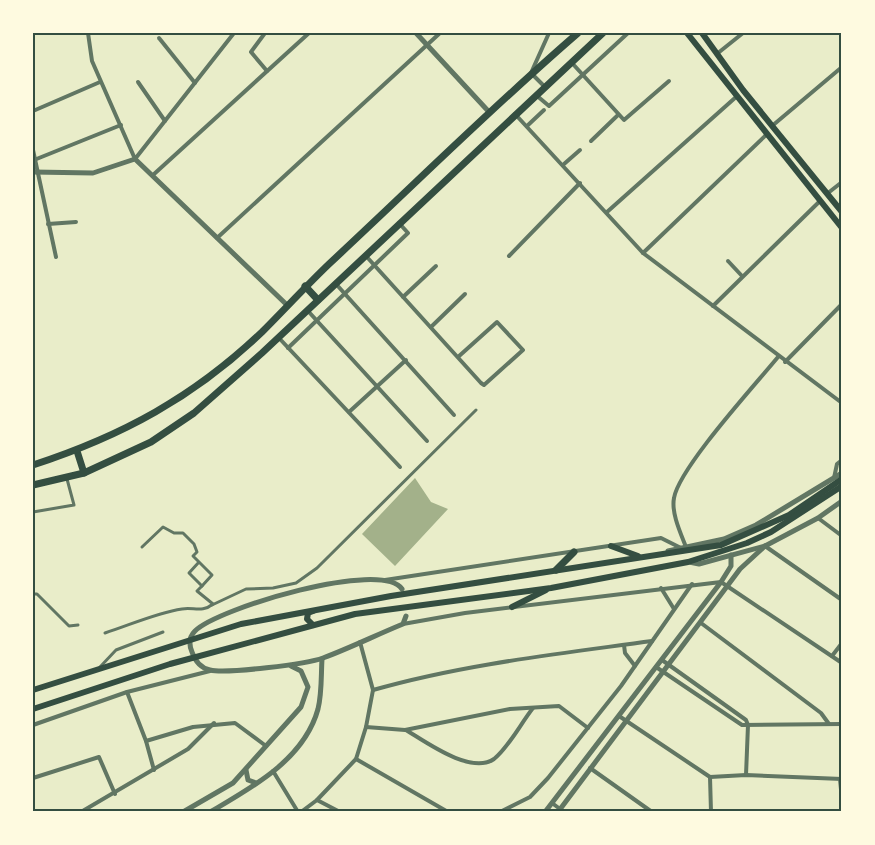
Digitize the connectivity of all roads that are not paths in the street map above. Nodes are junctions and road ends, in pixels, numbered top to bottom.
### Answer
1 (88, 33) edge
2 (234, 33) edge
3 (265, 33) edge
4 (309, 33) edge
5 (416, 33) edge
6 (440, 33) edge
7 (549, 33) edge
8 (578, 33) edge
9 (603, 33) edge
10 (628, 33) edge
11 (687, 33) edge
12 (702, 33) edge
13 (743, 33) edge
14 (159, 38) dead end
15 (427, 45) junction
16 (717, 54) junction
17 (571, 63) junction
18 (842, 67) edge
19 (267, 71) junction
20 (531, 73) junction
21 (582, 75) junction
22 (669, 81) dead end
23 (100, 82) junction
24 (138, 82) dead end
25 (195, 83) junction
26 (545, 87) junction
27 (536, 95) junction
28 (736, 97) junction
29 (544, 110) dead end
30 (33, 111) edge
31 (490, 112) junction
32 (515, 114) junction
33 (618, 115) junction
34 (165, 121) junction
35 (121, 125) junction
36 (527, 126) junction
37 (772, 126) junction
38 (766, 135) junction
39 (591, 141) dead end
40 (33, 150) edge
41 (580, 150) dead end
42 (135, 159) junction
43 (34, 160) edge
44 (564, 164) junction
45 (35, 172) edge
46 (153, 175) junction
47 (842, 182) edge
48 (580, 183) junction
49 (827, 194) junction
50 (820, 201) junction
51 (607, 212) junction
52 (842, 212) edge
53 (76, 222) dead end
54 (399, 223) junction
55 (48, 224) junction
56 (842, 228) edge
57 (217, 238) junction
58 (643, 253) junction
59 (365, 255) junction
60 (509, 256) dead end
61 (56, 257) dead end
62 (728, 261) dead end
63 (374, 265) junction
64 (436, 266) dead end
65 (741, 276) junction
66 (336, 283) junction
67 (305, 286) junction
68 (345, 293) junction
69 (465, 294) dead end
70 (403, 297) junction
71 (318, 300) junction
72 (842, 304) edge
73 (286, 305) junction
74 (713, 306) junction
75 (307, 310) junction
76 (316, 320) junction
77 (431, 327) junction
78 (279, 338) junction
79 (288, 348) junction
80 (458, 357) junction
81 (778, 357) junction
82 (406, 360) junction
83 (785, 362) junction
84 (377, 387) junction
85 (841, 404) edge
86 (476, 410) dead end
87 (349, 412) junction
88 (454, 416) dead end
89 (427, 441) dead end
90 (77, 451) junction
91 (842, 460) edge
92 (33, 465) edge
93 (400, 467) dead end
94 (84, 473) junction
95 (842, 473) edge
96 (67, 479) junction
97 (834, 479) junction
98 (842, 479) edge
99 (33, 485) edge
100 (842, 486) edge
101 (842, 501) edge
102 (33, 512) edge
103 (818, 518) junction
104 (842, 536) edge
105 (611, 546) junction
106 (765, 546) junction
107 (142, 547) dead end
108 (684, 548) junction
109 (722, 548) junction
110 (574, 552) junction
111 (662, 555) junction
112 (731, 555) junction
113 (642, 557) junction
114 (199, 562) junction
115 (688, 562) junction
116 (556, 570) junction
117 (376, 581) junction
118 (721, 582) junction
119 (692, 583) junction
120 (202, 585) junction
121 (728, 585) junction
122 (551, 588) junction
123 (661, 588) junction
124 (402, 589) dead end
125 (33, 594) edge
126 (842, 600) edge
127 (212, 605) junction
128 (512, 607) junction
129 (674, 609) junction
130 (313, 610) junction
131 (406, 616) dead end
132 (701, 623) junction
133 (403, 624) junction
134 (78, 625) dead end
135 (313, 625) junction
136 (162, 632) dead end
137 (105, 633) dead end
138 (360, 641) junction
139 (652, 641) junction
140 (842, 644) edge
141 (624, 645) junction
142 (832, 656) junction
143 (322, 659) junction
144 (662, 660) junction
145 (842, 663) edge
146 (669, 665) junction
147 (291, 666) junction
148 (635, 666) junction
149 (656, 667) junction
150 (99, 669) junction
151 (211, 671) junction
152 (663, 672) junction
153 (308, 687) junction
154 (320, 687) junction
155 (33, 690) edge
156 (373, 690) junction
157 (127, 692) junction
158 (533, 708) junction
159 (33, 710) edge
160 (619, 716) junction
161 (627, 721) junction
162 (214, 723) junction
163 (829, 724) junction
164 (842, 724) edge
165 (33, 725) edge
166 (748, 725) junction
167 (366, 727) junction
168 (588, 728) junction
169 (405, 730) junction
170 (146, 741) junction
171 (266, 747) junction
172 (356, 759) junction
173 (246, 768) junction
174 (590, 768) junction
175 (154, 770) junction
176 (273, 771) junction
177 (746, 775) junction
178 (710, 777) junction
179 (33, 778) edge
180 (841, 778) edge
181 (256, 783) junction
182 (115, 794) junction
183 (317, 800) junction
184 (842, 800) edge
185 (552, 803) junction
186 (561, 811) edge
187 (81, 812) edge
188 (183, 812) edge
189 (210, 812) edge
190 (299, 812) edge
191 (340, 812) edge
192 (448, 812) edge
193 (500, 812) edge
194 (545, 812) edge
195 (652, 812) edge
196 (711, 812) edge

1 - 23 street
2 - 25 street
3 - 19 street
4 - 19 street
5 - 15 street
6 - 15 street
7 - 20 street
8 - 20 main road
9 - 17 main road
10 - 21 street
11 - 28 main road
12 - 16 main road
13 - 16 street
14 - 25 street
15 - 31 street
15 - 57 street
16 - 37 main road
17 - 21 street
17 - 26 main road
18 - 37 street
19 - 46 street
20 - 26 street
20 - 31 main road
21 - 27 street
21 - 33 street
22 - 33 street
23 - 30 street
23 - 35 street
24 - 34 street
25 - 34 street
26 - 27 main road
27 - 32 main road
28 - 38 main road
28 - 51 street
29 - 36 street
31 - 67 main road
32 - 36 street
32 - 54 main road
33 - 39 street
34 - 42 street
35 - 42 street
35 - 43 street
36 - 44 street
37 - 49 main road
38 - 50 main road
38 - 58 street
40 - 43 street
41 - 44 street
42 - 45 street
42 - 46 street
43 - 45 street
44 - 48 street
45 - 55 street
46 - 57 street
47 - 49 street
48 - 51 street
48 - 60 street
49 - 52 main road
50 - 56 main road
50 - 65 street
51 - 58 street
53 - 55 street
54 - 59 main road
54 - 63 street
55 - 61 street
57 - 73 street
58 - 74 street
59 - 63 street
59 - 66 main road
62 - 65 street
63 - 68 street
63 - 70 street
64 - 70 street
65 - 74 street
66 - 68 street
66 - 71 main road
67 - 71 main road
67 - 73 main road
68 - 76 street
68 - 82 street
69 - 77 street
70 - 77 street
71 - 75 main road
72 - 83 street
73 - 90 main road
74 - 81 street
75 - 76 street
75 - 78 main road
76 - 79 street
76 - 84 street
77 - 80 street
78 - 79 street
78 - 94 main road
79 - 87 street
80 - 80 street
81 - 83 street
81 - 108 street
82 - 84 street
82 - 88 street
83 - 85 street
84 - 87 street
84 - 89 street
86 - 127 street
87 - 93 street
90 - 92 main road
90 - 94 main road
91 - 97 street
94 - 96 main road
95 - 97 street
96 - 99 main road
96 - 102 street
97 - 108 street
98 - 109 main road
100 - 109 main road
101 - 103 street
103 - 104 street
103 - 106 street
105 - 108 street
105 - 110 street
105 - 113 main road
106 - 112 street
106 - 121 street
106 - 126 street
107 - 114 street
108 - 111 street
109 - 111 main road
109 - 115 main road
110 - 116 main road
110 - 117 street
111 - 113 main road
112 - 115 street
112 - 118 street
113 - 116 main road
114 - 120 street
114 - 120 street
115 - 122 main road
116 - 130 main road
117 - 124 street
117 - 151 street
118 - 119 street
118 - 121 street
118 - 144 street
119 - 123 street
119 - 129 street
120 - 127 street
121 - 132 street
121 - 142 street
122 - 128 main road
122 - 135 main road
123 - 128 street
123 - 129 street
125 - 134 street
127 - 137 street
128 - 133 street
129 - 139 street
130 - 135 main road
130 - 150 main road
131 - 133 street
132 - 146 street
132 - 163 street
133 - 138 street
135 - 159 main road
136 - 150 street
138 - 143 street
138 - 156 street
139 - 141 street
139 - 148 street
140 - 142 street
141 - 148 street
141 - 156 street
142 - 145 street
143 - 147 street
143 - 154 street
144 - 146 street
144 - 149 street
146 - 152 street
146 - 166 street
147 - 151 street
147 - 153 street
148 - 168 street
149 - 152 street
149 - 160 street
150 - 155 main road
151 - 157 street
152 - 161 street
152 - 166 street
153 - 154 street
153 - 171 street
154 - 176 street
156 - 167 street
157 - 165 street
157 - 170 street
158 - 168 street
158 - 169 street
158 - 169 street
160 - 161 street
160 - 185 street
161 - 174 street
161 - 178 street
162 - 170 street
162 - 171 street
162 - 175 street
163 - 164 street
163 - 166 street
166 - 177 street
167 - 169 street
167 - 172 street
168 - 193 street
170 - 175 street
171 - 173 street
172 - 183 street
172 - 192 street
173 - 181 street
173 - 188 street
174 - 186 street
174 - 195 street
175 - 182 street
176 - 181 street
176 - 190 street
177 - 178 street
177 - 180 street
178 - 196 street
179 - 182 street
180 - 184 street
181 - 189 street
182 - 187 street
183 - 190 street
183 - 191 street
185 - 186 street
185 - 194 street

